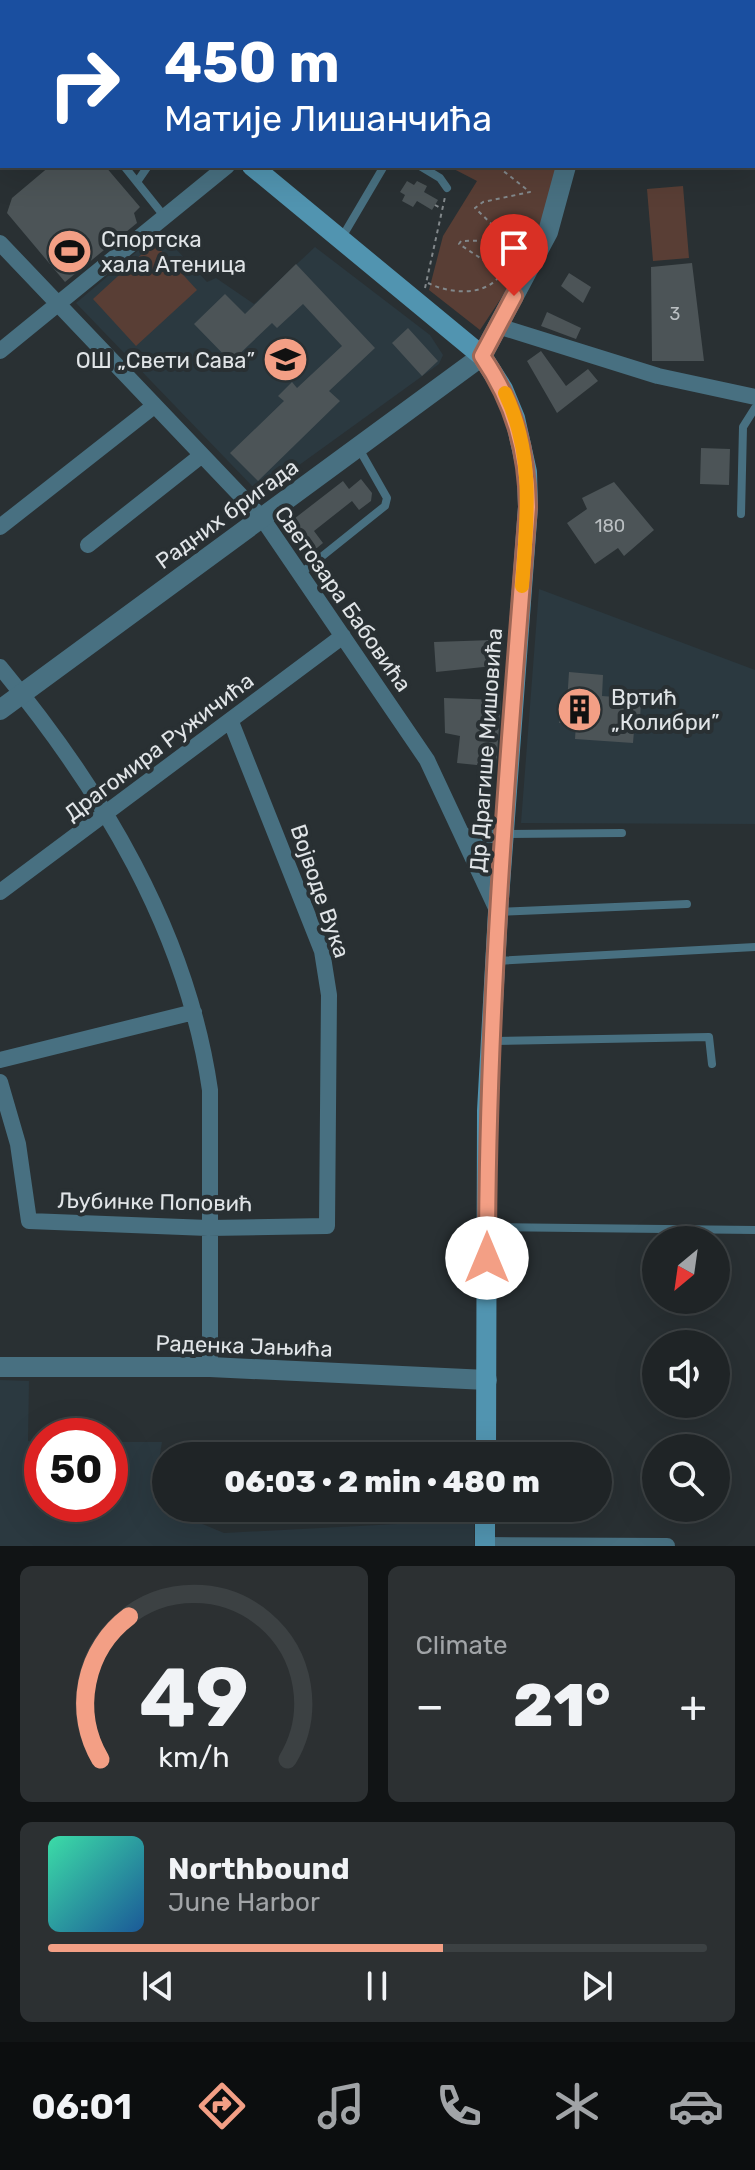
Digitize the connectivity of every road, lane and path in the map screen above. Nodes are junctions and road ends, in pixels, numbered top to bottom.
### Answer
1 (126, 168) edge
2 (147, 168) edge
3 (224, 168) edge
4 (254, 168) edge
5 (383, 168) edge
6 (423, 168) edge
7 (500, 168) edge
8 (565, 168) edge
9 (137, 182) junction
10 (447, 188) joint
11 (435, 205) dead end
12 (443, 209) junction
13 (164, 216) junction
14 (341, 239) junction
15 (0, 243) edge
16 (58, 303) junction
17 (498, 326) junction
18 (0, 351) edge
19 (482, 356) junction
20 (755, 397) edge
21 (154, 406) junction
22 (755, 408) edge
23 (358, 447) junction
24 (202, 455) junction
25 (741, 514) dead end
26 (262, 518) junction
27 (0, 527) edge
28 (88, 545) dead end
29 (300, 574) junction
30 (343, 636) junction
31 (0, 667) edge
32 (22, 694) junction
33 (0, 710) edge
34 (231, 722) junction
35 (107, 813) junction
36 (622, 833) dead end
37 (503, 834) junction
38 (463, 837) junction
39 (0, 892) edge
40 (687, 904) dead end
41 (498, 912) junction
42 (755, 947) edge
43 (495, 961) junction
44 (194, 1012) junction
45 (491, 1041) junction
46 (0, 1060) edge
47 (712, 1064) dead end
48 (0, 1082) edge
49 (327, 1226) joint
50 (487, 1227) junction
51 (208, 1228) junction
52 (755, 1230) edge
53 (0, 1367) edge
54 (210, 1367) junction
55 (487, 1380) junction
56 (486, 1442) edge
57 (485, 1522) edge
58 (485, 1545) edge
59 (667, 1546) edge

1 - 9 lane
2 - 9 lane
3 - 13 street
4 - 14 main road, Др Драгише Мишовића
5 - 14 lane
6 - 10 lane
7 - 12 path
8 - 17 street
9 - 13 lane
10 - 12 path
11 - 12 path
13 - 16 street
14 - 19 main road, Др Драгише Мишовића
15 - 16 street, Светозара Бабовића
16 - 18 street
16 - 21 street, Светозара Бабовића
17 - 19 street
17 - 20 street
19 - 23 street, Радних бригада
19 - 37 main road, Др Драгише Мишовића
21 - 24 street, Светозара Бабовића
21 - 27 street
22 - 25 lane
23 - 26 street, Радних бригада
23 - 29 lane
24 - 26 street, Светозара Бабовића
24 - 28 street
26 - 29 street, Светозара Бабовића
26 - 32 street, Радних бригада
29 - 30 street, Светозара Бабовића
30 - 34 street, Драгомира Ружичића
30 - 38 street, Светозара Бабовића
31 - 32 street
32 - 33 street, Радних бригада
32 - 35 street
34 - 35 street, Драгомира Ружичића
34 - 49 street, Војводе Вука
35 - 39 street, Драгомира Ружичића
35 - 44 street
36 - 37 lane
37 - 38 street
37 - 41 main road, Др Драгише Мишовића
38 - 41 street, Светозара Бабовића
40 - 41 lane
41 - 43 main road, Др Драгише Мишовића
42 - 43 lane
43 - 45 main road, Др Драгише Мишовића
44 - 46 street
44 - 51 street
45 - 47 lane
45 - 50 main road, Др Драгише Мишовића
48 - 51 street, Љубинке Поповић
49 - 51 street, Љубинке Поповић
50 - 52 lane
50 - 55 main road, Др Драгише Мишовића
51 - 54 street
53 - 54 street, Раденка Јањића
54 - 55 street, Раденка Јањића
55 - 56 main road, Др Драгише Мишовића
57 - 58 main road
58 - 59 street

